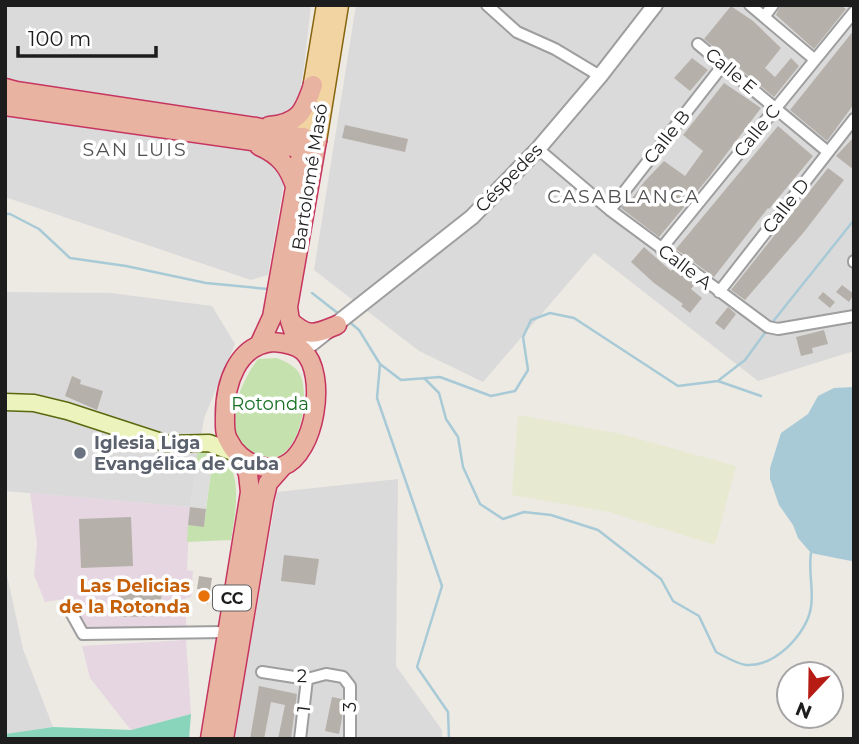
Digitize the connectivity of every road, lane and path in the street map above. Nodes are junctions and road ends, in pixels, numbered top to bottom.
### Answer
1 (326, 5) edge
2 (339, 5) edge
3 (487, 5) edge
4 (655, 5) edge
5 (750, 5) edge
6 (773, 5) edge
7 (854, 12) edge
8 (764, 17) junction
9 (698, 44) dead end
10 (814, 59) junction
11 (723, 65) junction
12 (600, 76) junction
13 (313, 85) junction
14 (5, 88) edge
15 (5, 106) edge
16 (775, 109) junction
17 (854, 119) edge
18 (256, 127) junction
19 (232, 138) junction
20 (310, 143) junction
21 (538, 149) junction
22 (828, 152) junction
23 (296, 191) junction
24 (610, 210) junction
25 (660, 249) junction
26 (719, 292) junction
27 (854, 316) edge
28 (290, 321) junction
29 (338, 323) junction
30 (260, 343) junction
31 (300, 349) junction
32 (314, 374) junction
33 (5, 402) edge
34 (225, 408) junction
35 (200, 443) junction
36 (240, 456) junction
37 (283, 466) junction
38 (68, 607) dead end
39 (226, 632) junction
40 (261, 672) dead end
41 (343, 677) joint
42 (307, 679) junction
43 (210, 739) edge
44 (224, 739) edge
45 (300, 739) edge
46 (350, 739) edge

1 - 13 main road, Bartolomé Masó / CC
2 - 20 main road, Bartolomé Masó / CC
3 - 12 street
4 - 12 street, Céspedes
5 - 8 street
6 - 8 street
7 - 10 street, Calle C
8 - 10 street
9 - 11 street, Calle E
10 - 16 street, Calle C
11 - 16 street, Calle E
11 - 24 street, Calle B
12 - 21 street, Céspedes
13 - 18 highway
13 - 20 main road, Bartolomé Masó / CC
14 - 18 highway
15 - 19 highway
16 - 22 street, Calle E
16 - 25 street, Calle C
17 - 22 street, Calle D
18 - 20 highway
19 - 20 highway
19 - 23 highway
20 - 23 highway, Bartolomé Masó / CC
20 - 28 highway, Bartolomé Masó / CC
21 - 24 street, Calle A
21 - 29 street, Céspedes
22 - 26 street, Calle D
23 - 30 highway, Bartolomé Masó / CC
24 - 25 street, Calle A
25 - 26 street, Calle A
26 - 27 street, Calle A
28 - 29 highway
28 - 31 highway, Bartolomé Masó / CC
29 - 31 street, Céspedes
29 - 32 street, Céspedes
30 - 31 highway
30 - 34 highway, CC
31 - 32 highway, CC
32 - 37 highway, CC
33 - 35 main road
34 - 35 main road
34 - 36 highway, CC
35 - 36 main road
36 - 37 highway
36 - 39 highway, CC
37 - 44 highway, CC
38 - 39 street
39 - 43 highway, CC
40 - 42 street, 2
41 - 42 street, 2
41 - 46 street, 3
42 - 45 street, 1

